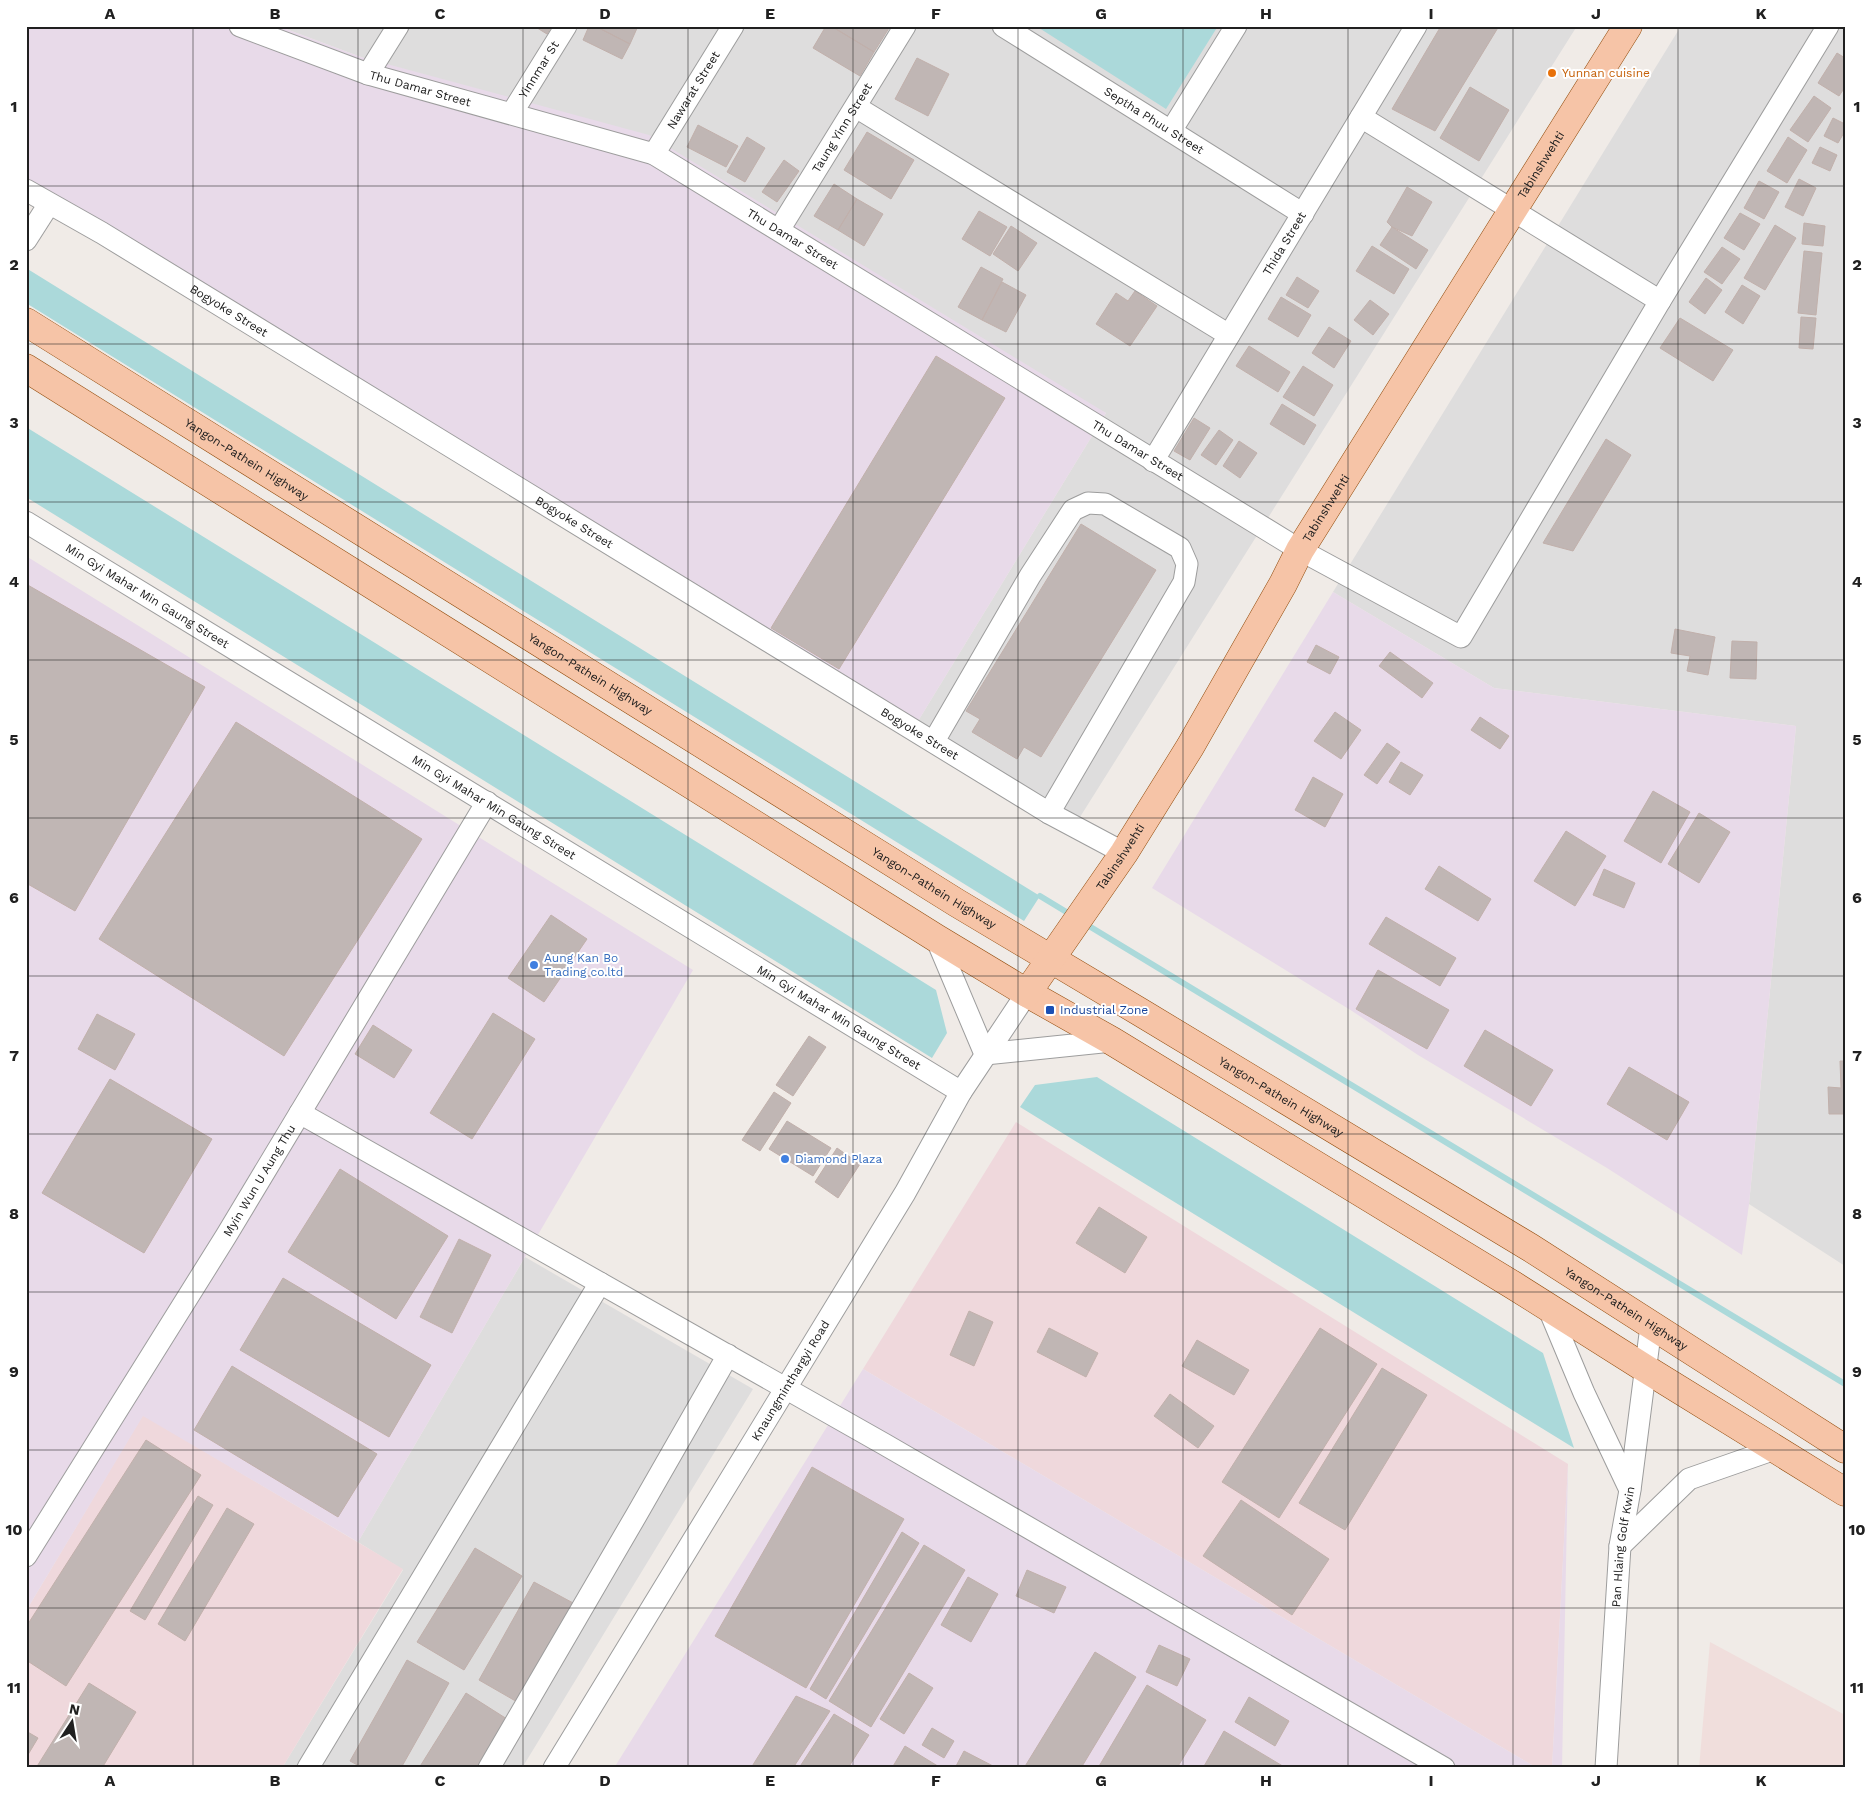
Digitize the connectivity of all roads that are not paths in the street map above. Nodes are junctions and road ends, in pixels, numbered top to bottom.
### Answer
1 (240, 26) edge
2 (398, 26) edge
3 (566, 26) edge
4 (733, 26) edge
5 (905, 26) edge
6 (1004, 26) edge
7 (1236, 26) edge
8 (1416, 26) edge
9 (1628, 26) edge
10 (1828, 26) edge
11 (368, 74) junction
12 (856, 107) junction
13 (512, 113) junction
14 (1361, 117) junction
15 (1171, 131) junction
16 (654, 154) junction
17 (26, 190) edge
18 (49, 204) junction
19 (1513, 210) junction
20 (1303, 214) junction
21 (779, 230) junction
22 (26, 240) edge
23 (1660, 301) junction
24 (26, 322) edge
25 (1229, 335) junction
26 (26, 368) edge
27 (1153, 461) junction
28 (26, 522) edge
29 (1300, 550) junction
30 (934, 741) junction
31 (487, 802) junction
32 (1050, 813) junction
33 (1124, 853) junction
34 (936, 938) junction
35 (1050, 959) junction
36 (1027, 993) junction
37 (1112, 1040) junction
38 (985, 1054) junction
39 (961, 1092) junction
40 (300, 1113) junction
41 (600, 1283) junction
42 (1548, 1307) junction
43 (1651, 1326) junction
44 (728, 1355) junction
45 (1646, 1369) junction
46 (785, 1388) junction
47 (1774, 1449) junction
48 (1845, 1449) edge
49 (1630, 1490) junction
50 (1845, 1492) edge
51 (1620, 1546) junction
52 (26, 1556) edge
53 (308, 1768) edge
54 (489, 1768) edge
55 (554, 1768) edge
56 (1444, 1768) edge
57 (1606, 1768) edge

1 - 11 street, Thu Damar Street
2 - 11 street
3 - 13 street, Yinnmar St
4 - 16 street, Nawarat Street
5 - 12 street, Taung Yinn Street
6 - 15 street, Septha Phuu Street
7 - 15 street
8 - 14 street, Thida Street
9 - 19 main road, Tabinshwehti
10 - 23 street
11 - 13 street, Thu Damar Street
12 - 21 street, Taung Yinn Street
12 - 25 street
13 - 16 street, Thu Damar Street
14 - 19 street
14 - 20 street, Thida Street
15 - 20 street, Septha Phuu Street
16 - 21 street, Thu Damar Street
17 - 18 street, Bogyoke Street
18 - 22 street
18 - 30 street, Bogyoke Street
19 - 23 street
19 - 29 main road, Tabinshwehti
20 - 25 street, Thida Street
21 - 27 street, Thu Damar Street
23 - 29 street, Thu Damar Street
24 - 35 main road, Yangon-Pathein Highway
25 - 27 street, Thida Street
26 - 34 main road
27 - 29 street, Thu Damar Street
28 - 31 street, Min Gyi Mahar Min Gaung Street
29 - 33 main road, Tabinshwehti
30 - 32 street, Bogyoke Street
30 - 32 street
31 - 39 street, Min Gyi Mahar Min Gaung Street
31 - 40 street, Myin Wun U Aung Thu
32 - 33 street, Bogyoke Street
33 - 35 main road, Tabinshwehti
34 - 36 main road
34 - 38 street
35 - 36 main road, Tabinshwehti
35 - 43 main road, Yangon-Pathein Highway
36 - 37 main road
36 - 38 street, Knaungminthargyi Road
37 - 38 street
37 - 42 main road
38 - 39 street, Knaungminthargyi Road
39 - 46 street, Knaungminthargyi Road
40 - 41 street
40 - 52 street, Myin Wun U Aung Thu
41 - 44 street
41 - 53 street
42 - 45 main road
42 - 49 street
43 - 45 street, Pan Hlaing Golf Kwin
43 - 48 main road, Yangon-Pathein Highway
44 - 46 street
44 - 54 street
45 - 47 main road
45 - 49 street, Pan Hlaing Golf Kwin
46 - 55 street, Knaungminthargyi Road
46 - 56 street
47 - 50 main road
47 - 51 street
49 - 51 street, Pan Hlaing Golf Kwin
51 - 57 street, Pan Hlaing Golf Kwin

